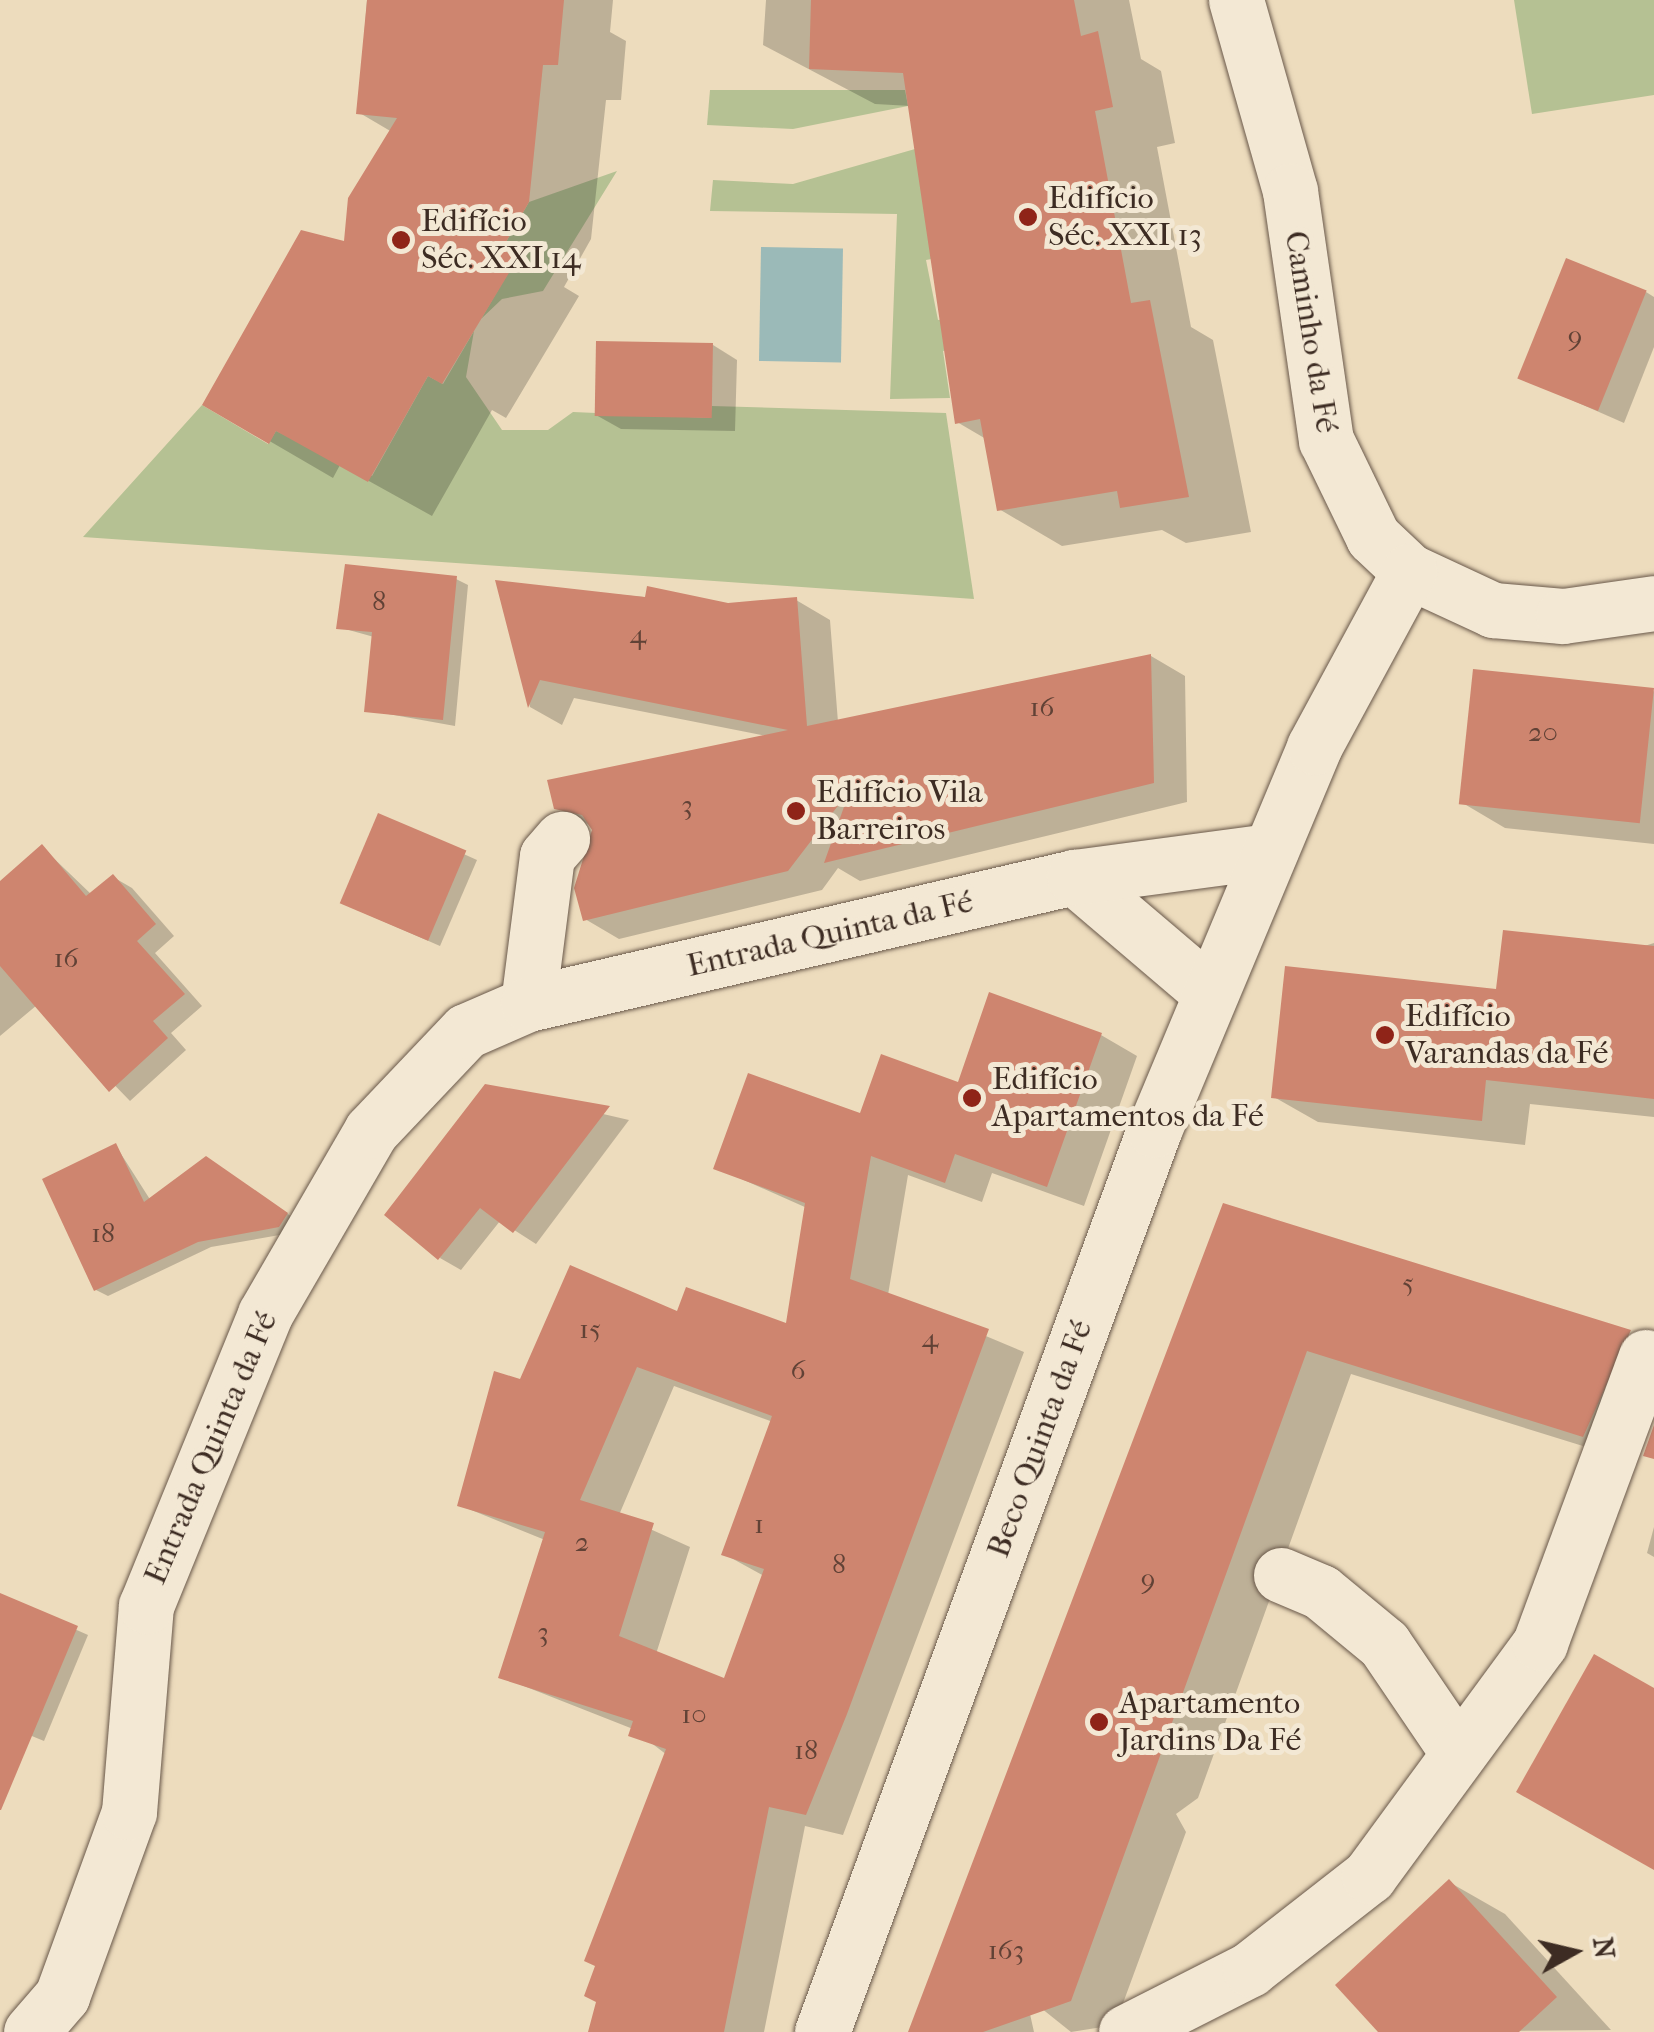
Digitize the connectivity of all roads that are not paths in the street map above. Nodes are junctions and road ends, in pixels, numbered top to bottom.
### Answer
1 (1236, 0) edge
2 (1409, 571) junction
3 (1654, 602) edge
4 (562, 840) dead end
5 (1270, 851) junction
6 (1074, 877) junction
7 (1210, 992) junction
8 (528, 1004) junction
9 (1646, 1358) dead end
10 (1281, 1575) dead end
11 (1458, 1753) junction
12 (31, 2032) edge
13 (822, 2032) edge
14 (1126, 2032) edge

1 - 2 street, Caminho da Fé
2 - 3 street, Caminho da Fé
2 - 5 street, Beco Quinta da Fé
4 - 8 street
5 - 6 street, Entrada Quinta da Fé
5 - 7 street, Beco Quinta da Fé
6 - 7 street
6 - 8 street, Entrada Quinta da Fé
7 - 13 street, Beco Quinta da Fé
8 - 12 street, Entrada Quinta da Fé
9 - 11 street
10 - 11 street
11 - 14 street

